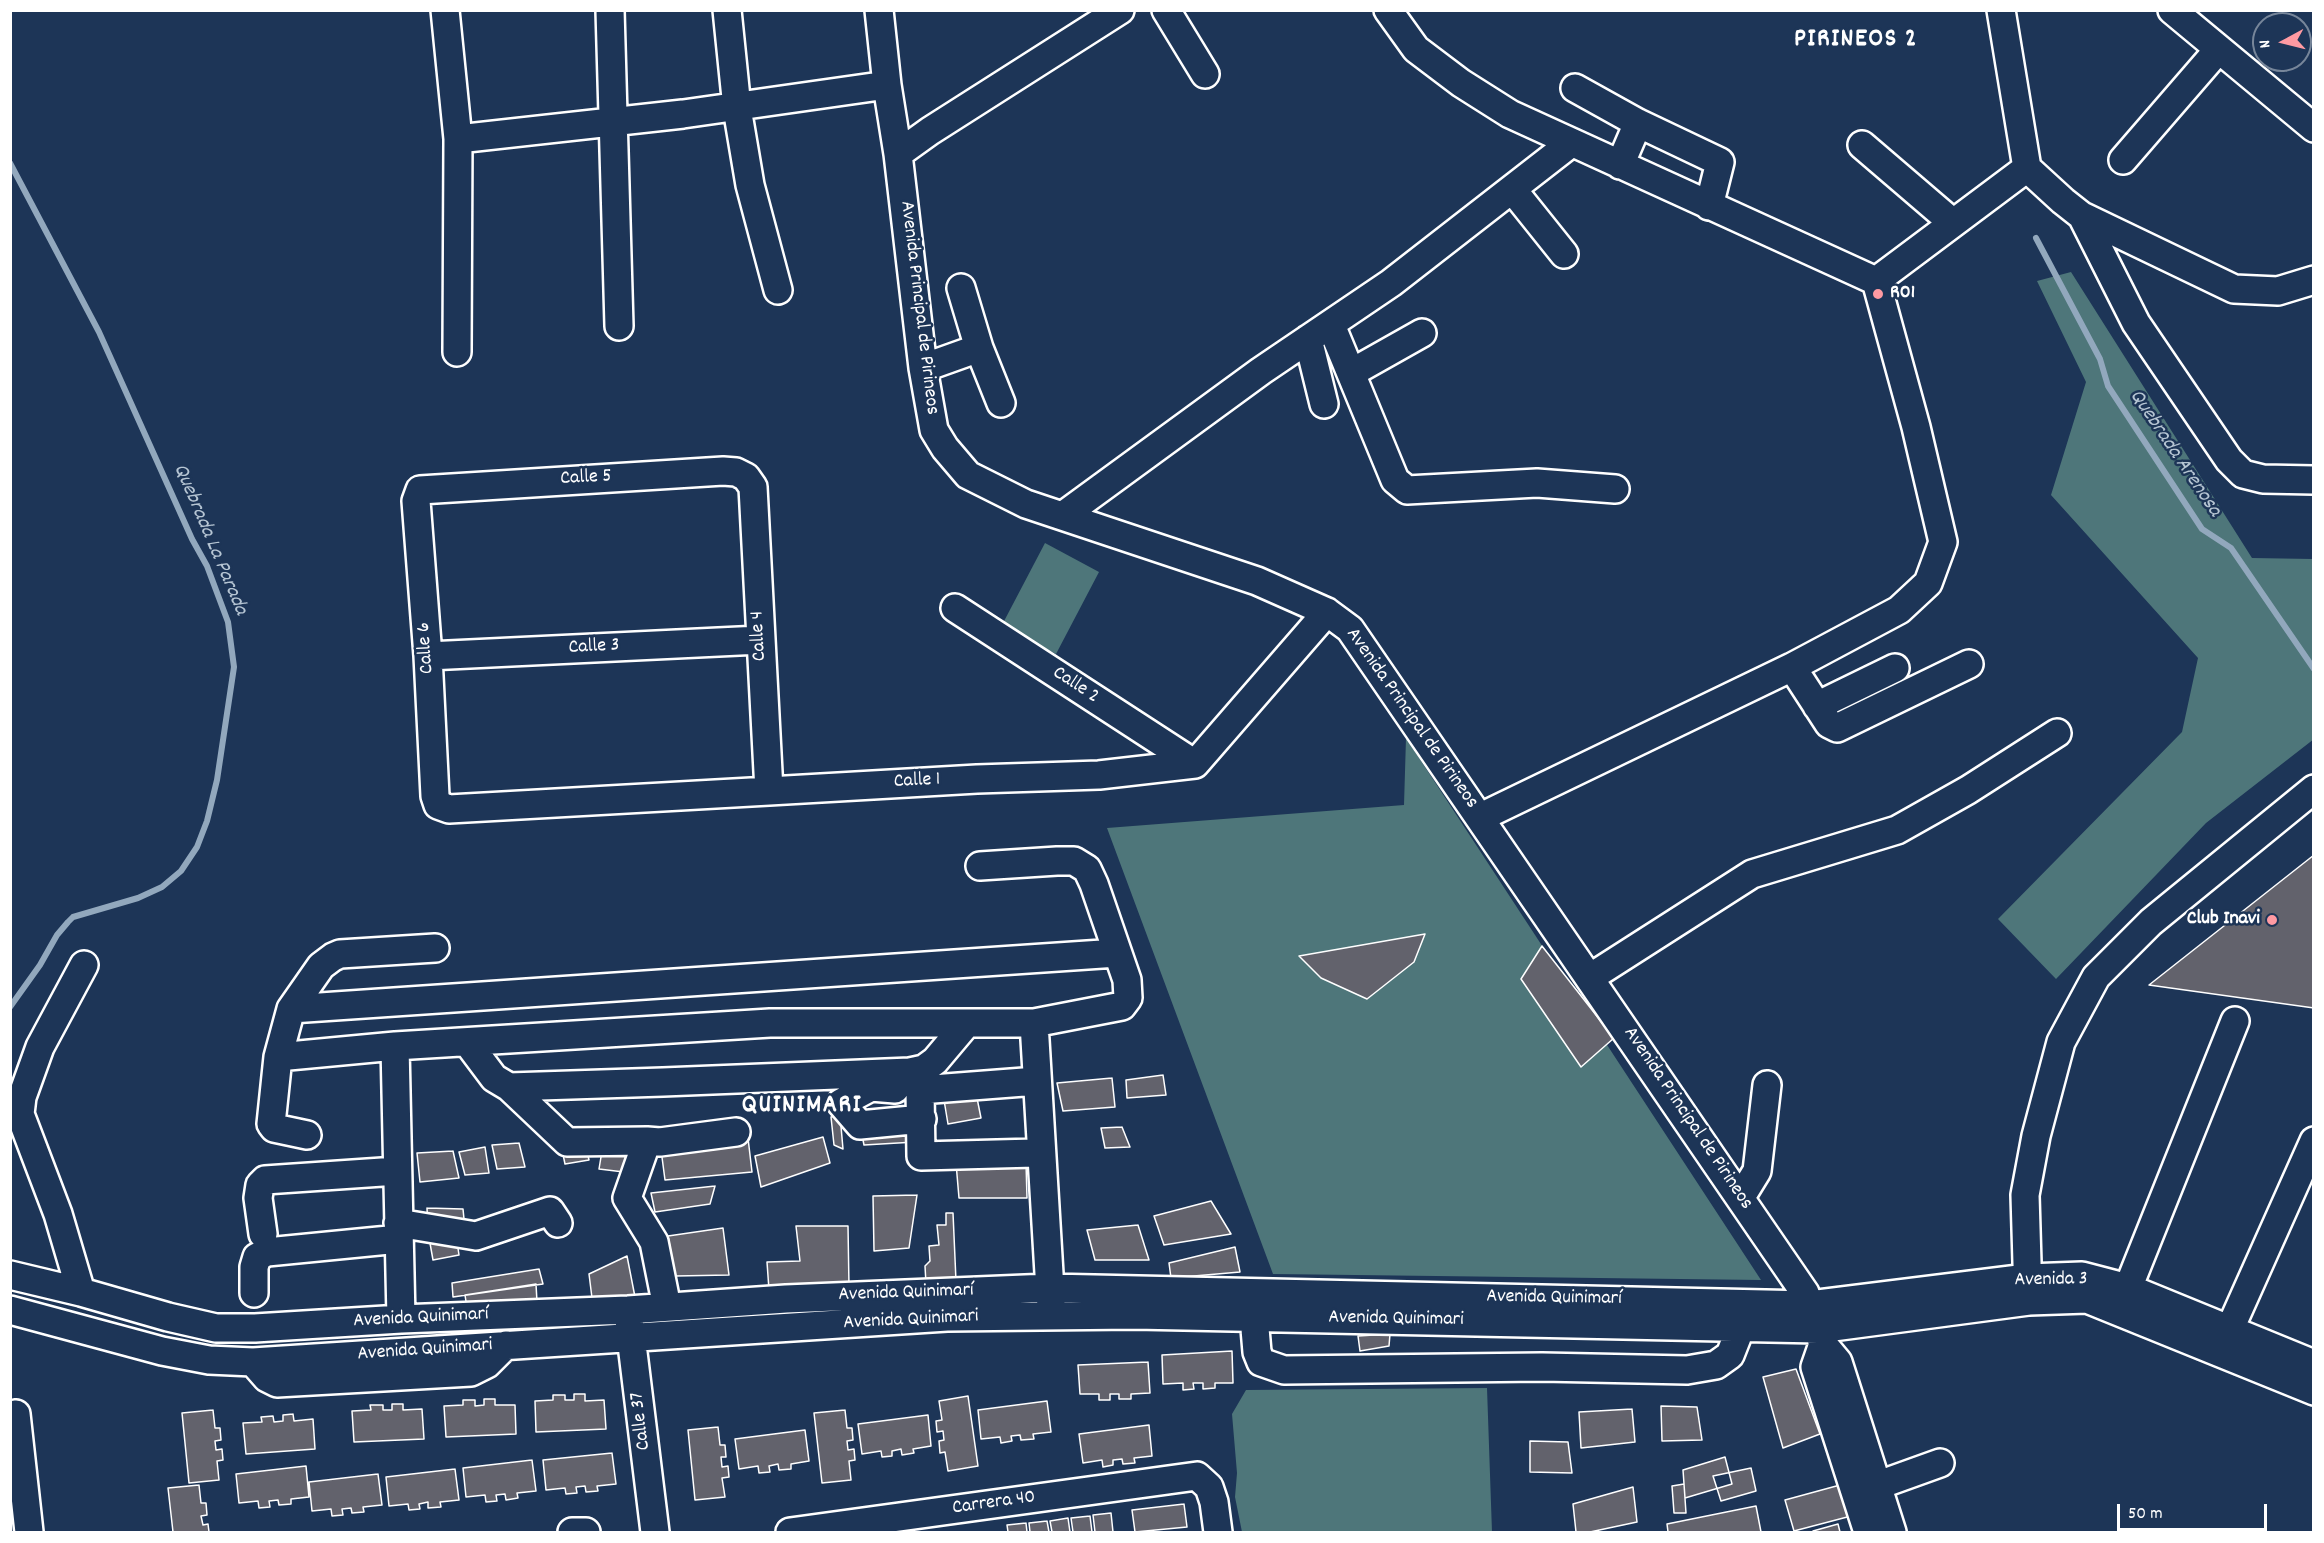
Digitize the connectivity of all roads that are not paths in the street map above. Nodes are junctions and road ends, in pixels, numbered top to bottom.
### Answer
1 (445, 10) edge
2 (610, 10) edge
3 (728, 10) edge
4 (879, 10) edge
5 (1120, 10) edge
6 (1166, 10) edge
7 (1388, 10) edge
8 (2001, 10) edge
9 (2172, 10) edge
10 (2219, 49) junction
11 (1205, 74) dead end
12 (887, 85) junction
13 (1575, 88) dead end
14 (737, 108) junction
15 (615, 123) junction
16 (1638, 123) junction
17 (2313, 128) edge
18 (458, 139) junction
19 (1571, 143) junction
20 (1862, 145) dead end
21 (898, 154) junction
22 (2123, 160) dead end
23 (1620, 165) junction
24 (2026, 168) junction
25 (1512, 189) junction
26 (1709, 206) junction
27 (2082, 216) junction
28 (1953, 223) junction
29 (1564, 254) dead end
30 (2313, 280) edge
31 (1876, 281) junction
32 (962, 288) dead end
33 (778, 290) dead end
34 (1331, 325) junction
35 (619, 326) dead end
36 (1422, 333) dead end
37 (1308, 339) junction
38 (979, 348) junction
39 (457, 352) dead end
40 (922, 369) junction
41 (1351, 373) junction
42 (1001, 403) dead end
43 (1324, 404) dead end
44 (2313, 480) edge
45 (750, 481) joint
46 (1615, 489) dead end
47 (420, 490) joint
48 (1064, 515) junction
49 (955, 608) dead end
50 (1327, 612) junction
51 (760, 640) junction
52 (428, 656) junction
53 (1969, 664) dead end
54 (1792, 667) junction
55 (1895, 668) dead end
56 (1818, 706) junction
57 (2057, 733) dead end
58 (1195, 764) junction
59 (2313, 789) edge
60 (769, 791) junction
61 (438, 806) joint
62 (1481, 817) junction
63 (980, 866) dead end
64 (435, 948) dead end
65 (1117, 953) junction
66 (84, 965) dead end
67 (1591, 977) junction
68 (291, 1009) junction
69 (2235, 1021) dead end
70 (967, 1023) junction
71 (1034, 1023) junction
72 (467, 1042) junction
73 (395, 1046) junction
74 (278, 1057) junction
75 (1037, 1081) junction
76 (1767, 1085) dead end
77 (509, 1087) junction
78 (920, 1090) junction
79 (922, 1119) junction
80 (736, 1131) dead end
81 (308, 1135) dead end
82 (647, 1141) junction
83 (2313, 1141) edge
84 (1035, 1153) dead end
85 (398, 1171) junction
86 (1741, 1197) junction
87 (558, 1223) dead end
88 (398, 1231) junction
89 (263, 1234) dead end
90 (10, 1275) edge
91 (1049, 1288) junction
92 (2128, 1288) junction
93 (2028, 1290) junction
94 (81, 1292) junction
95 (254, 1293) dead end
96 (667, 1307) junction
97 (10, 1310) edge
98 (628, 1310) junction
99 (1052, 1316) junction
100 (1254, 1317) junction
101 (401, 1319) junction
102 (1817, 1326) junction
103 (1741, 1327) junction
104 (2229, 1331) junction
105 (632, 1337) junction
106 (2313, 1365) edge
107 (2313, 1391) edge
108 (16, 1414) dead end
109 (1941, 1463) dead end
110 (1876, 1486) junction
111 (29, 1533) edge
112 (572, 1533) edge
113 (586, 1533) edge
114 (655, 1533) edge
115 (790, 1533) edge
116 (1218, 1533) edge
117 (1868, 1533) edge
118 (1892, 1533) edge

1 - 18 street
2 - 15 street
3 - 14 street
4 - 12 street, Avenida Principal de Pirineos
5 - 21 street
6 - 11 street
7 - 19 street
8 - 24 street
9 - 10 street
10 - 17 street
10 - 22 street
12 - 14 street
12 - 21 street, Avenida Principal de Pirineos
13 - 16 street
14 - 15 street
14 - 33 street
15 - 18 street
15 - 35 street
16 - 23 street
16 - 26 street
18 - 39 street
19 - 23 street
19 - 25 street
20 - 28 street
21 - 40 street, Avenida Principal de Pirineos
23 - 26 street
24 - 27 street
24 - 28 street
25 - 29 street
25 - 34 street
26 - 31 street
27 - 30 street
27 - 44 street
28 - 31 street
31 - 54 street
32 - 38 street
34 - 37 street
34 - 41 street
36 - 41 street
37 - 43 street
37 - 48 street
38 - 40 street
38 - 42 street
40 - 48 street, Avenida Principal de Pirineos
41 - 46 street
45 - 47 street, Calle 5
45 - 51 street, Calle 4
47 - 52 street, Calle 6
48 - 50 street, Avenida Principal de Pirineos
49 - 58 street, Calle 2
50 - 58 street
50 - 62 street, Avenida Principal de Pirineos
51 - 52 street, Calle 3
51 - 60 street, Calle 4
52 - 61 street, Calle 6
53 - 56 street
54 - 56 street
54 - 62 street
55 - 56 street
57 - 67 street
58 - 60 street, Calle 1
59 - 93 street
60 - 61 street, Calle 1
62 - 67 street, Avenida Principal de Pirineos
63 - 65 street
64 - 68 street
65 - 68 street
65 - 71 street
66 - 94 street
67 - 86 street, Avenida Principal de Pirineos
68 - 74 street
69 - 92 street
70 - 71 street
70 - 72 street
70 - 77 street
71 - 75 street
72 - 73 street
72 - 77 street
73 - 74 street
73 - 85 street
74 - 81 street
75 - 78 street
75 - 91 street
76 - 86 street
77 - 82 street
78 - 79 street
78 - 79 street
79 - 84 street
80 - 82 street
82 - 96 street
83 - 104 street
85 - 88 street
85 - 89 street
86 - 102 street, Avenida Principal de Pirineos
87 - 88 street
88 - 95 street
88 - 101 street
90 - 94 street, Avenida Quinimarí
91 - 96 street, Avenida Quinimarí
91 - 99 street
91 - 102 street, Avenida Quinimarí
92 - 93 street, Avenida 3
92 - 104 street, Avenida 3
93 - 102 street, Avenida 3
93 - 107 street, Avenida 3
94 - 101 street, Avenida Quinimarí
96 - 98 street, Avenida Quinimarí
97 - 105 street, Avenida Quinimari
98 - 101 street, Avenida Quinimarí
98 - 105 street, Calle 37
99 - 100 street, Avenida Quinimari
99 - 105 street, Avenida Quinimari
100 - 103 street, Avenida Quinimari
100 - 103 street
102 - 103 street, Avenida Quinimari
102 - 110 street, Avenida Principal de Pirineos
102 - 117 street
104 - 106 street, Avenida 3
105 - 114 street, Calle 37
108 - 111 street
109 - 110 street
110 - 118 street, Avenida Principal de Pirineos
112 - 113 street
115 - 116 street, Carrera 40

